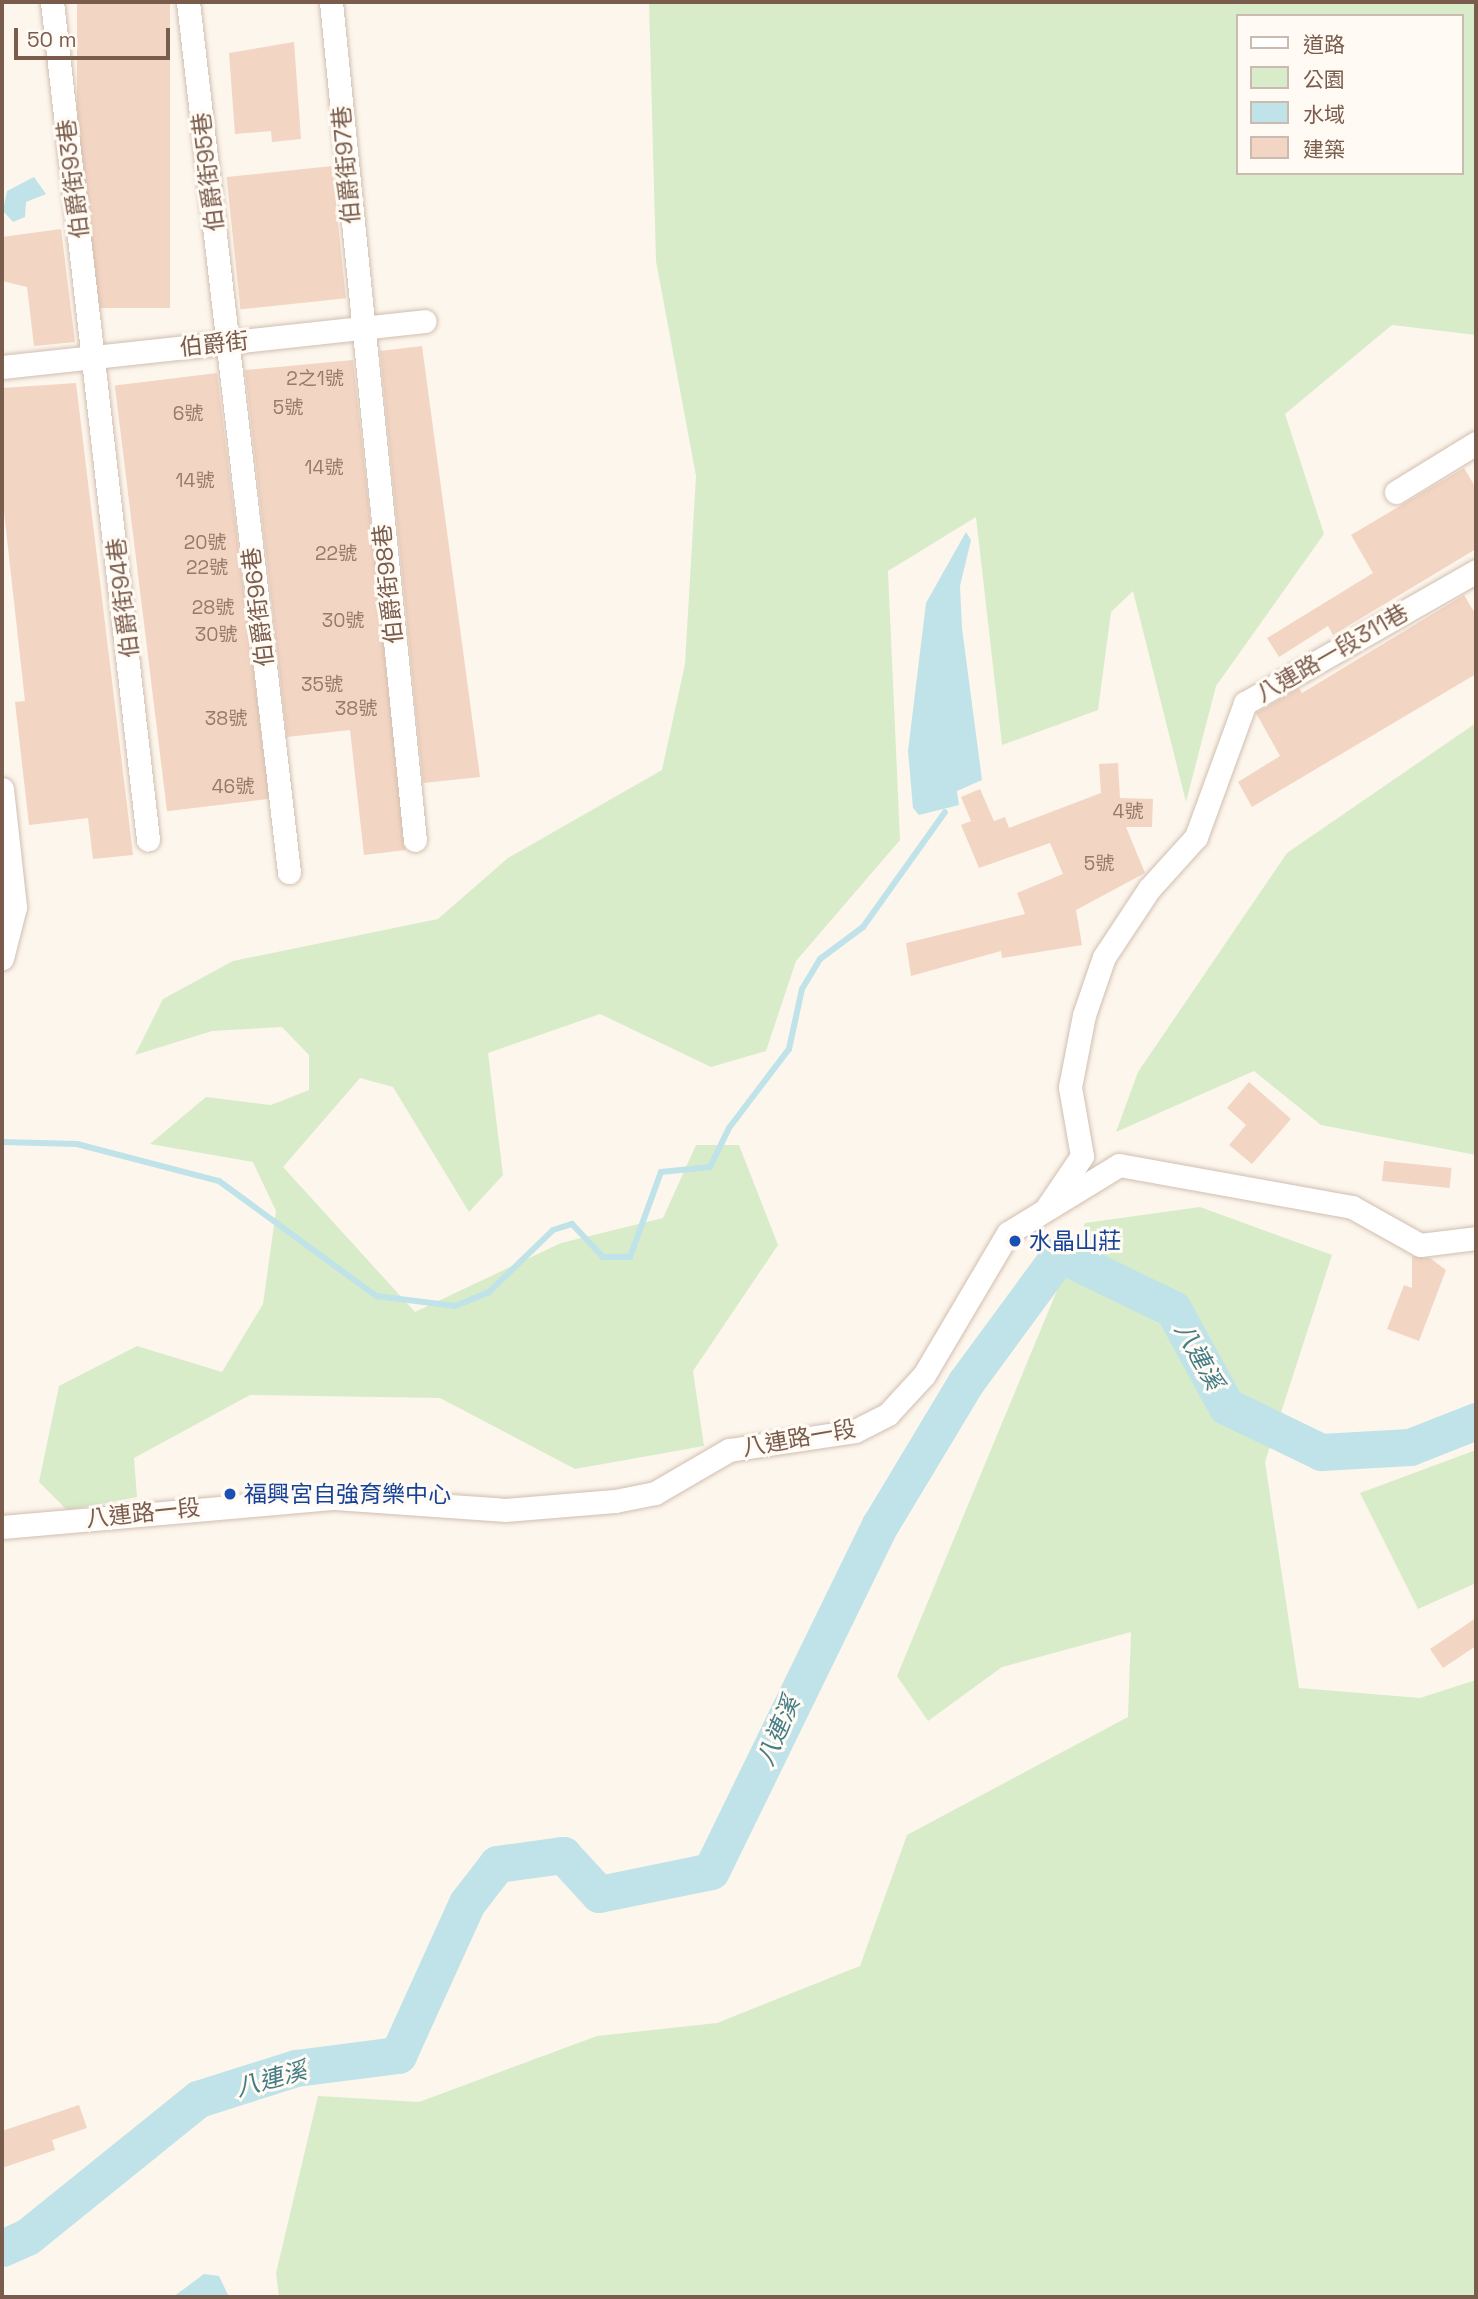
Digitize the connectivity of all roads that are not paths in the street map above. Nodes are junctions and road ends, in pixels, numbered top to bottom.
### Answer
1 (52, 2) edge
2 (188, 2) edge
3 (331, 2) edge
4 (425, 321) dead end
5 (361, 328) junction
6 (228, 342) junction
7 (93, 357) junction
8 (2, 367) edge
9 (1476, 443) edge
10 (1396, 492) dead end
11 (1476, 571) edge
12 (2, 789) edge
13 (148, 840) dead end
14 (415, 840) dead end
15 (289, 872) dead end
16 (2, 958) edge
17 (1043, 1215) junction
18 (1476, 1238) edge
19 (2, 1527) edge

1 - 7 street, 伯爵街93巷
2 - 6 street, 伯爵街95巷
3 - 5 street, 伯爵街97巷
4 - 5 street, 伯爵街
5 - 6 street, 伯爵街
5 - 14 street, 伯爵街98巷
6 - 7 street, 伯爵街
6 - 15 street, 伯爵街96巷
7 - 8 street, 伯爵街
7 - 13 street, 伯爵街94巷
9 - 10 street
11 - 17 street, 八連路一段311巷
12 - 16 street
17 - 18 street, 八連路一段
17 - 19 street, 八連路一段

